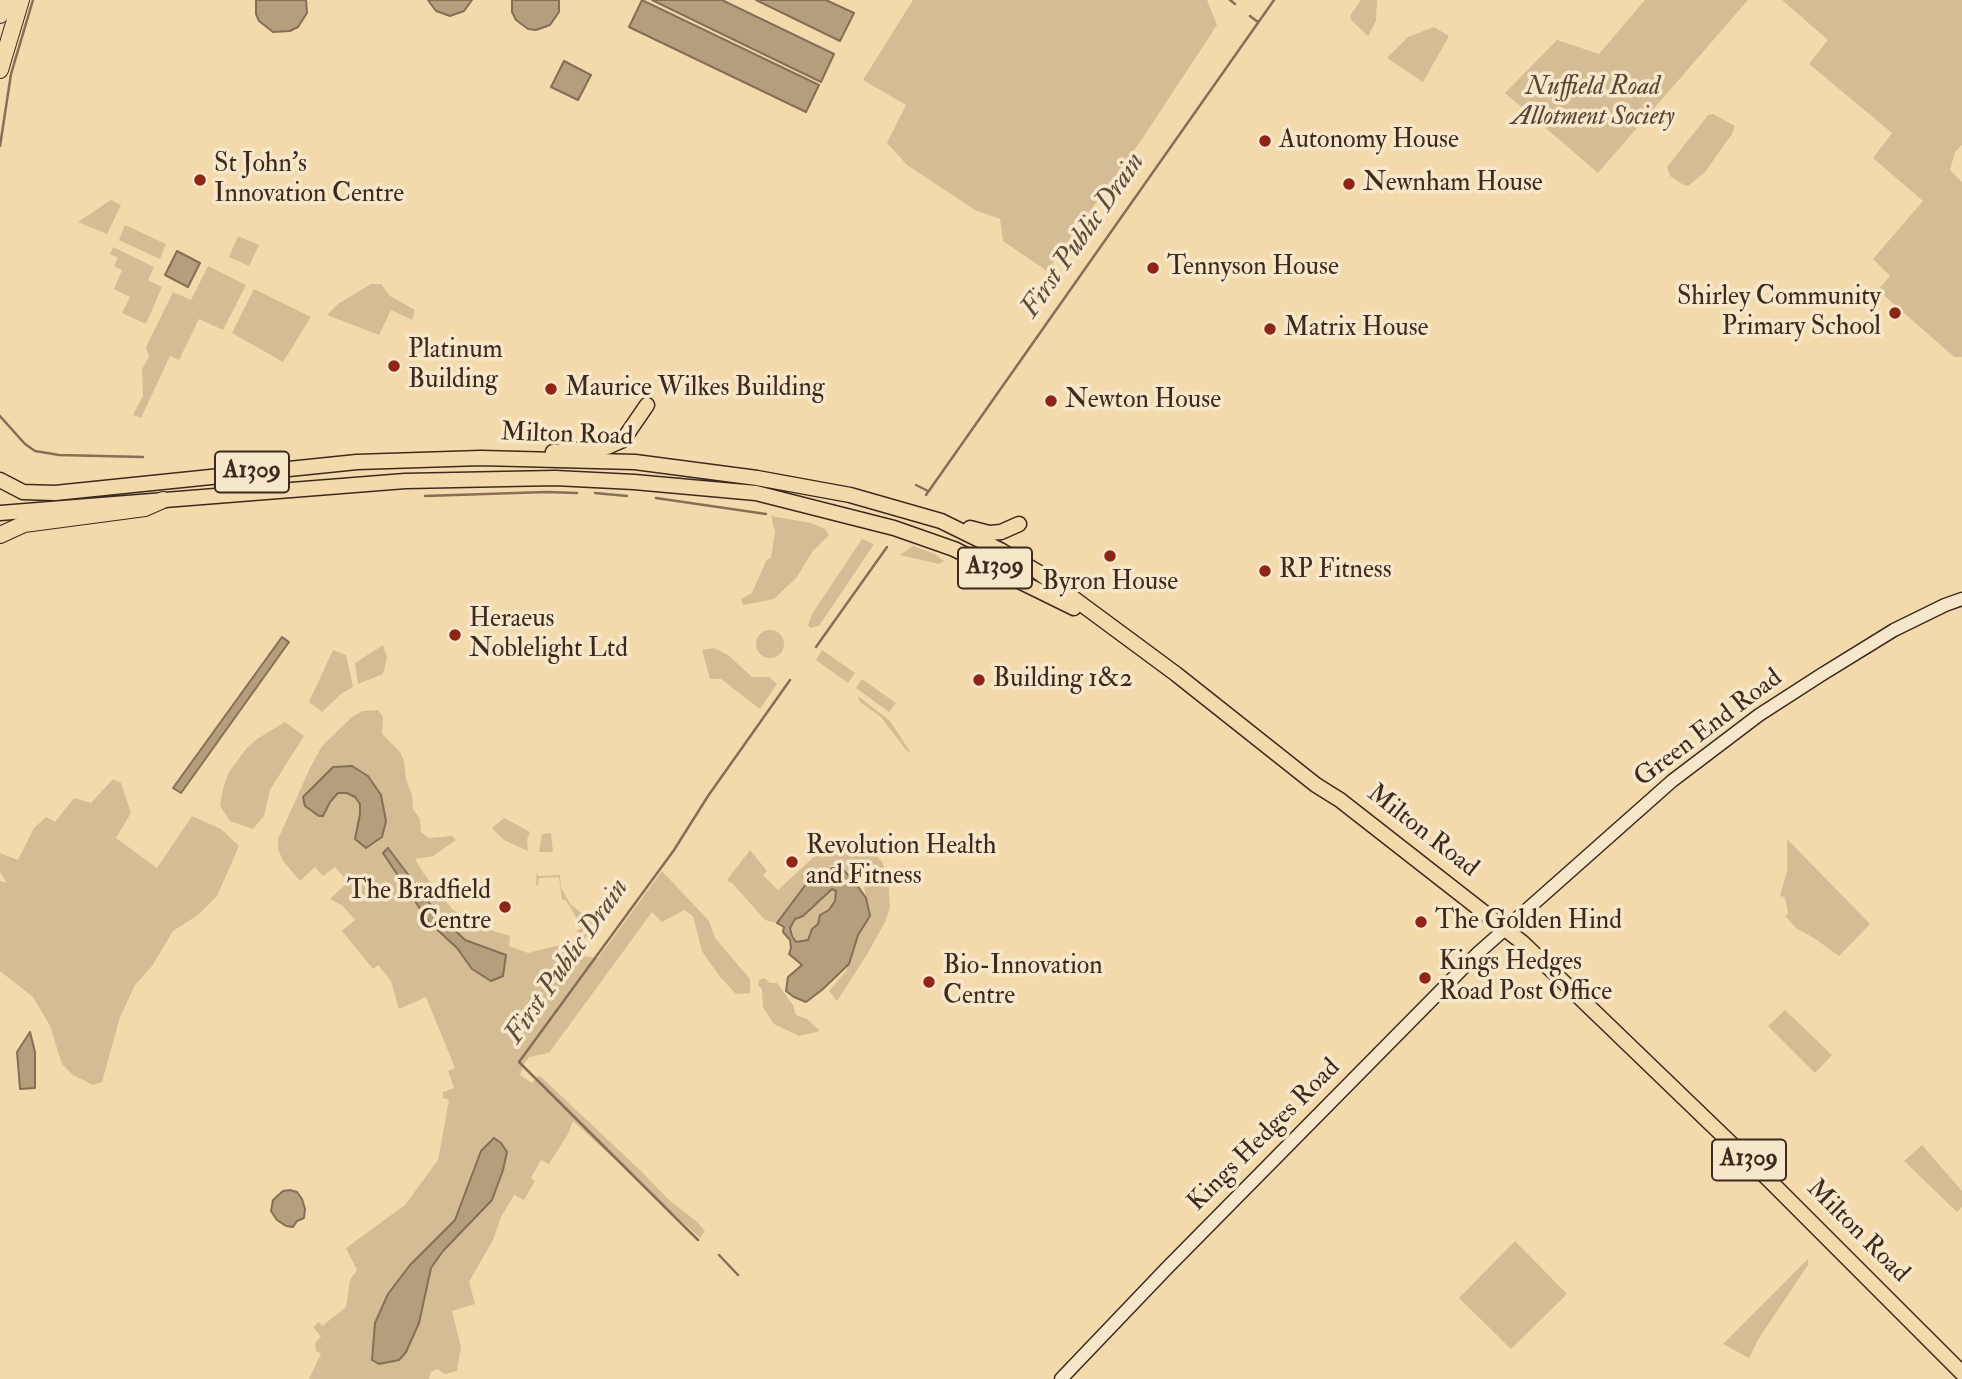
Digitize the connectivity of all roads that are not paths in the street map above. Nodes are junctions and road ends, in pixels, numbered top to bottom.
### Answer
1 (6, 0) edge
2 (21, 0) edge
3 (0, 15) edge
4 (0, 70) edge
5 (647, 405) dead end
6 (481, 458) junction
7 (757, 478) junction
8 (0, 480) edge
9 (163, 500) junction
10 (0, 513) edge
11 (855, 517) junction
12 (942, 521) junction
13 (1019, 524) dead end
14 (0, 535) edge
15 (1002, 551) junction
16 (1054, 597) junction
17 (1962, 599) edge
18 (1101, 620) junction
19 (1505, 928) junction
20 (1962, 1373) edge
21 (1060, 1379) edge

1 - 3 highway
2 - 4 highway
5 - 6 main road, A1309
6 - 7 main road, Milton Road / A1309
6 - 8 main road, Milton Road / A1309
7 - 11 main road, A1309
7 - 12 main road, Milton Road / A1309
9 - 10 main road, Milton Road / A1309
9 - 11 main road, Milton Road / A1309
9 - 14 highway
11 - 16 main road, Milton Road / A1309
12 - 13 main road, A1309
12 - 15 main road, Milton Road / A1309
15 - 16 main road, A1309
15 - 18 main road, Milton Road / A1309
16 - 18 main road, Milton Road / A1309
17 - 19 street, Green End Road
18 - 19 main road, Milton Road / A1309
19 - 20 main road, Milton Road / A1309
19 - 21 street, Kings Hedges Road

